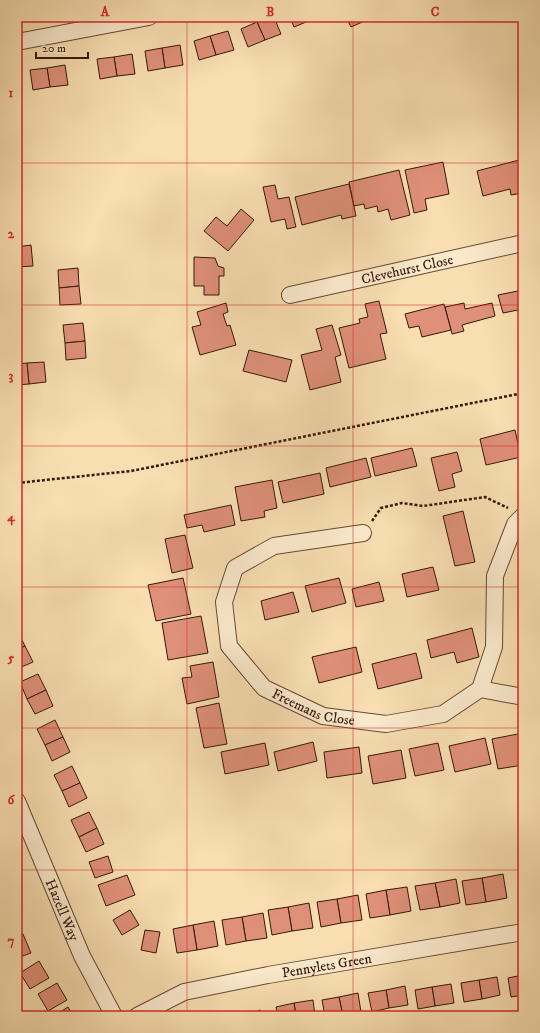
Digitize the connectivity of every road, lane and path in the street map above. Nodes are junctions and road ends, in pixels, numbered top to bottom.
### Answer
1 (149, 17) edge
2 (17, 42) edge
3 (523, 243) edge
4 (290, 295) dead end
5 (523, 393) edge
6 (17, 483) edge
7 (517, 512) edge
8 (363, 533) joint
9 (480, 688) junction
10 (523, 697) edge
11 (17, 801) edge
12 (523, 932) edge
13 (114, 1016) edge
14 (137, 1016) edge

1 - 2 street
3 - 4 street, Clevehurst Close
5 - 6 path
7 - 8 path
7 - 9 street
8 - 9 street, Freemans Close
9 - 10 street
11 - 13 street, Hazell Way
12 - 14 street, Pennylets Green

